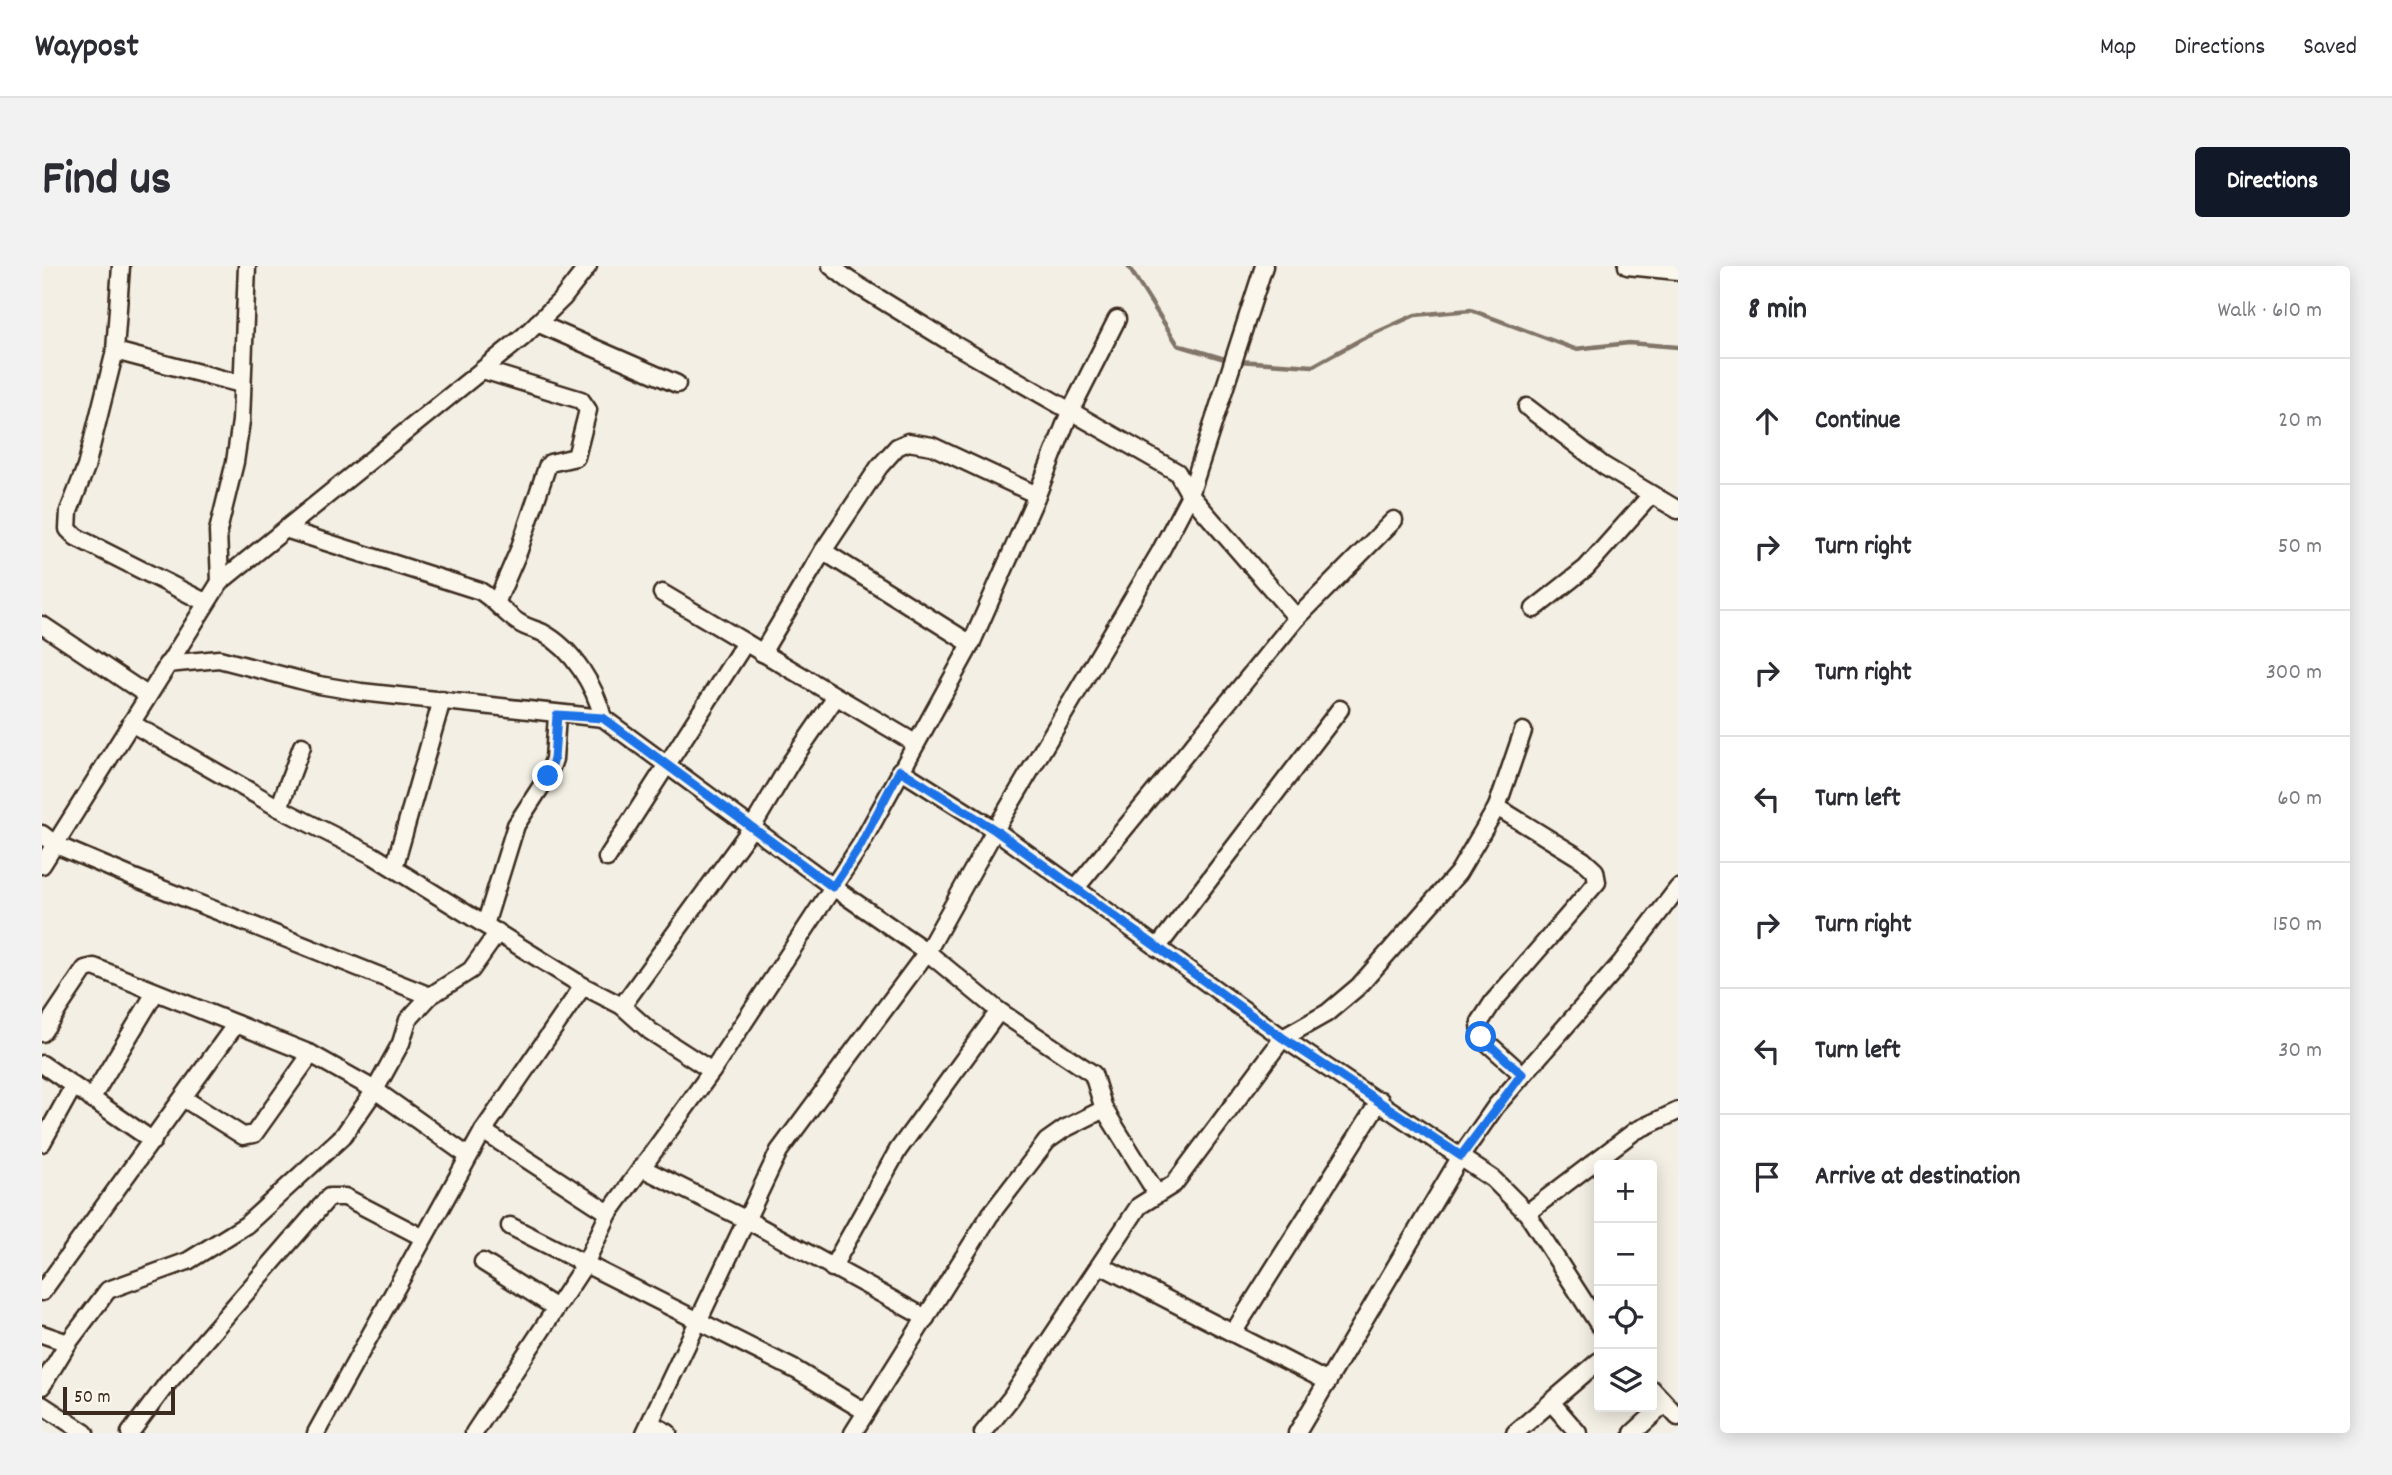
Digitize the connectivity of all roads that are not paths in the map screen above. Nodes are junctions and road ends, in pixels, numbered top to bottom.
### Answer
1 (121, 266) edge
2 (247, 266) edge
3 (589, 266) edge
4 (831, 266) edge
5 (1264, 266) edge
6 (1627, 266) edge
7 (1678, 271) edge
8 (1117, 319) dead end
9 (537, 323) junction
10 (115, 351) junction
11 (483, 370) junction
12 (241, 384) junction
13 (677, 384) dead end
14 (1527, 407) dead end
15 (1070, 412) junction
16 (1037, 495) junction
17 (1190, 495) junction
18 (1651, 495) junction
19 (1678, 510) edge
20 (1394, 520) dead end
21 (288, 530) junction
22 (823, 551) junction
23 (220, 582) junction
24 (662, 593) dead end
25 (497, 601) junction
26 (205, 602) junction
27 (1534, 609) dead end
28 (1297, 618) junction
29 (42, 625) edge
30 (745, 643) junction
31 (971, 644) junction
32 (762, 653) junction
33 (167, 664) junction
34 (148, 695) junction
35 (836, 697) junction
36 (442, 699) junction
37 (1340, 709) dead end
38 (557, 715) junction
39 (603, 718) junction
40 (131, 723) junction
41 (1522, 732) dead end
42 (915, 743) junction
43 (302, 746) dead end
44 (667, 764) junction
45 (900, 770) junction
46 (1497, 807) junction
47 (278, 808) junction
48 (753, 826) junction
49 (995, 830) junction
50 (42, 834) edge
51 (56, 845) junction
52 (607, 858) dead end
53 (42, 865) edge
54 (394, 868) junction
55 (833, 887) junction
56 (1678, 888) edge
57 (1075, 889) junction
58 (491, 929) junction
59 (1157, 948) junction
60 (927, 952) junction
61 (583, 986) junction
62 (155, 993) junction
63 (429, 996) junction
64 (622, 1006) junction
65 (999, 1012) junction
66 (236, 1024) junction
67 (42, 1033) edge
68 (1283, 1038) junction
69 (311, 1054) junction
70 (42, 1064) edge
71 (712, 1072) junction
72 (1522, 1074) junction
73 (74, 1087) junction
74 (375, 1090) junction
75 (183, 1098) junction
76 (91, 1099) junction
77 (1380, 1100) junction
78 (1104, 1109) junction
79 (1678, 1111) edge
80 (483, 1131) junction
81 (153, 1141) junction
82 (42, 1143) edge
83 (468, 1156) junction
84 (1461, 1156) junction
85 (642, 1168) junction
86 (1157, 1194) junction
87 (610, 1213) junction
88 (1527, 1213) junction
89 (747, 1220) junction
90 (510, 1226) dead end
91 (422, 1237) junction
92 (483, 1262) dead end
93 (585, 1264) junction
94 (1100, 1265) junction
95 (832, 1268) junction
96 (42, 1292) edge
97 (556, 1308) junction
98 (1594, 1317) edge
99 (926, 1318) junction
100 (698, 1320) junction
101 (1233, 1333) junction
102 (42, 1334) edge
103 (68, 1343) junction
104 (1594, 1365) edge
105 (1328, 1382) junction
106 (42, 1386) edge
107 (1657, 1395) edge
108 (1551, 1402) junction
109 (1665, 1404) junction
110 (42, 1405) edge
111 (866, 1412) junction
112 (1678, 1417) edge
113 (648, 1428) edge
114 (85, 1433) edge
115 (130, 1433) edge
116 (316, 1433) edge
117 (474, 1433) edge
118 (668, 1433) edge
119 (853, 1433) edge
120 (983, 1433) edge
121 (1297, 1433) edge
122 (1515, 1433) edge
123 (1577, 1433) edge
124 (1633, 1433) edge

1 - 10 street
2 - 12 street
3 - 9 street
4 - 15 street
5 - 17 street
6 - 7 street
8 - 15 street
9 - 11 street
9 - 13 street
10 - 12 street
10 - 26 street
11 - 21 street
11 - 25 street
12 - 23 street
14 - 18 street
15 - 16 street
15 - 17 street
16 - 22 street
16 - 31 street
17 - 28 street
17 - 49 street
18 - 19 street
18 - 27 street
20 - 28 street
21 - 23 street
21 - 25 street
22 - 31 street
22 - 32 street
23 - 26 street
24 - 30 street
25 - 39 street
26 - 33 street
28 - 57 street
29 - 34 street
30 - 32 street
30 - 44 street
31 - 42 street
32 - 35 street
33 - 34 street
33 - 36 street
34 - 40 street
35 - 42 street
35 - 48 street
36 - 38 street
36 - 54 street
37 - 59 street
38 - 39 street
38 - 58 street
39 - 44 street
40 - 47 street
40 - 51 street
41 - 46 street
42 - 45 street
43 - 47 street
44 - 48 street
44 - 52 street
45 - 49 street
45 - 55 street
46 - 68 street
46 - 72 street
47 - 54 street
48 - 55 street
48 - 64 street
49 - 57 street
49 - 60 street
50 - 51 street
51 - 53 street
51 - 63 street
54 - 58 street
55 - 60 street
55 - 71 street
56 - 72 street
57 - 59 street
58 - 61 street
58 - 63 street
59 - 68 street
60 - 65 street
60 - 89 street
61 - 64 street
61 - 80 street
62 - 66 street
62 - 67 street
62 - 76 street
63 - 74 street
64 - 71 street
65 - 78 street
65 - 95 street
66 - 69 street
66 - 75 street
68 - 77 street
68 - 86 street
69 - 74 street
69 - 75 street
70 - 73 street
71 - 85 street
72 - 84 street
73 - 76 street
73 - 82 street
74 - 83 street
74 - 103 street
75 - 81 street
76 - 81 street
77 - 84 street
77 - 101 street
78 - 86 street
78 - 99 street
79 - 88 street
80 - 83 street
80 - 87 street
81 - 96 street
83 - 91 street
84 - 88 street
84 - 105 street
85 - 87 street
85 - 89 street
86 - 94 street
87 - 93 street
88 - 98 street
89 - 95 street
89 - 100 street
90 - 93 street
91 - 115 street
91 - 116 street
92 - 97 street
93 - 97 street
93 - 100 street
94 - 101 street
94 - 120 street
95 - 99 street
97 - 117 street
99 - 111 street
100 - 111 street
100 - 113 street
101 - 105 street
102 - 103 street
103 - 106 street
104 - 108 street
105 - 121 street
107 - 109 street
108 - 122 street
108 - 123 street
109 - 112 street
109 - 124 street
110 - 114 street
111 - 119 street
113 - 118 street

